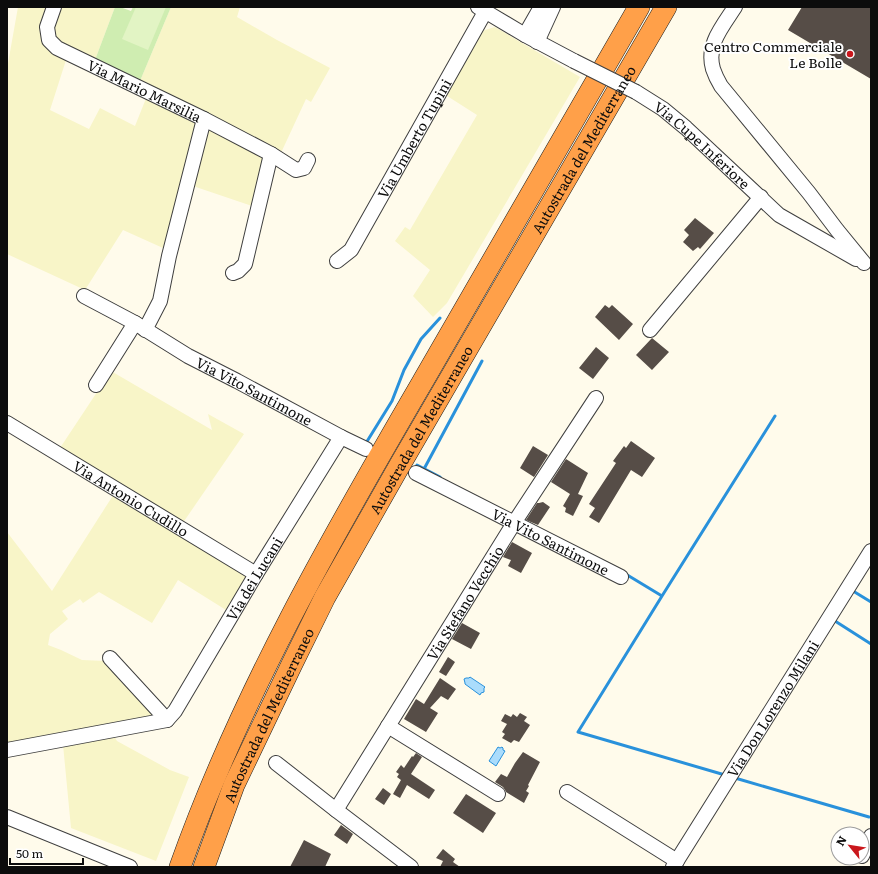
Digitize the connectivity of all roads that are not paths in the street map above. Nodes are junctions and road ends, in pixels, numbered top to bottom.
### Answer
1 (54, 7) edge
2 (541, 7) edge
3 (553, 7) edge
4 (640, 7) edge
5 (666, 7) edge
6 (734, 7) edge
7 (482, 10) edge
8 (531, 38) junction
9 (204, 119) junction
10 (271, 154) junction
11 (308, 160) dead end
12 (761, 197) junction
13 (337, 260) dead end
14 (868, 264) edge
15 (232, 273) dead end
16 (84, 296) dead end
17 (140, 326) junction
18 (650, 330) dead end
19 (96, 385) dead end
20 (596, 398) dead end
21 (7, 422) edge
22 (341, 437) junction
23 (366, 449) dead end
24 (416, 474) dead end
25 (514, 523) junction
26 (871, 551) edge
27 (256, 574) junction
28 (621, 577) dead end
29 (110, 658) dead end
30 (271, 708) junction
31 (167, 720) junction
32 (388, 726) junction
33 (7, 750) edge
34 (276, 763) dead end
35 (567, 792) dead end
36 (498, 794) dead end
37 (336, 810) junction
38 (7, 817) edge
39 (175, 863) edge
40 (675, 864) edge
41 (130, 867) edge
42 (204, 867) edge
43 (214, 867) edge
44 (411, 867) edge

1 - 9 street, Via Mario Marsilia
2 - 8 street
3 - 8 street
4 - 39 highway, Autostrada del Mediterraneo
5 - 30 highway, Autostrada del Mediterraneo
6 - 14 street
7 - 8 street, Via Cupe Inferiore
7 - 13 street, Via Umberto Tupini
8 - 12 street, Via Cupe Inferiore, bridge
9 - 10 street, Via Mario Marsilia
9 - 17 street
10 - 11 street, Via Mario Marsilia
10 - 15 street
12 - 14 street, Via Cupe Inferiore
12 - 18 street
16 - 17 street, Via Vito Santimone
17 - 19 street
17 - 22 street, Via Vito Santimone
20 - 25 street, Via Stefano Vecchio
21 - 27 street, Via Antonio Cudillo
22 - 23 street, Via Vito Santimone
22 - 27 street, Via dei Lucani
24 - 25 street, Via Vito Santimone
25 - 28 street, Via Vito Santimone
25 - 32 street, Via Stefano Vecchio
26 - 40 street, Via Don Lorenzo Milani
27 - 31 street, Via dei Lucani
29 - 31 street
30 - 42 highway, Autostrada del Mediterraneo
30 - 43 highway
31 - 33 street
32 - 36 street
32 - 37 street, Via Stefano Vecchio
34 - 37 street
35 - 40 street
37 - 44 street
38 - 41 street

